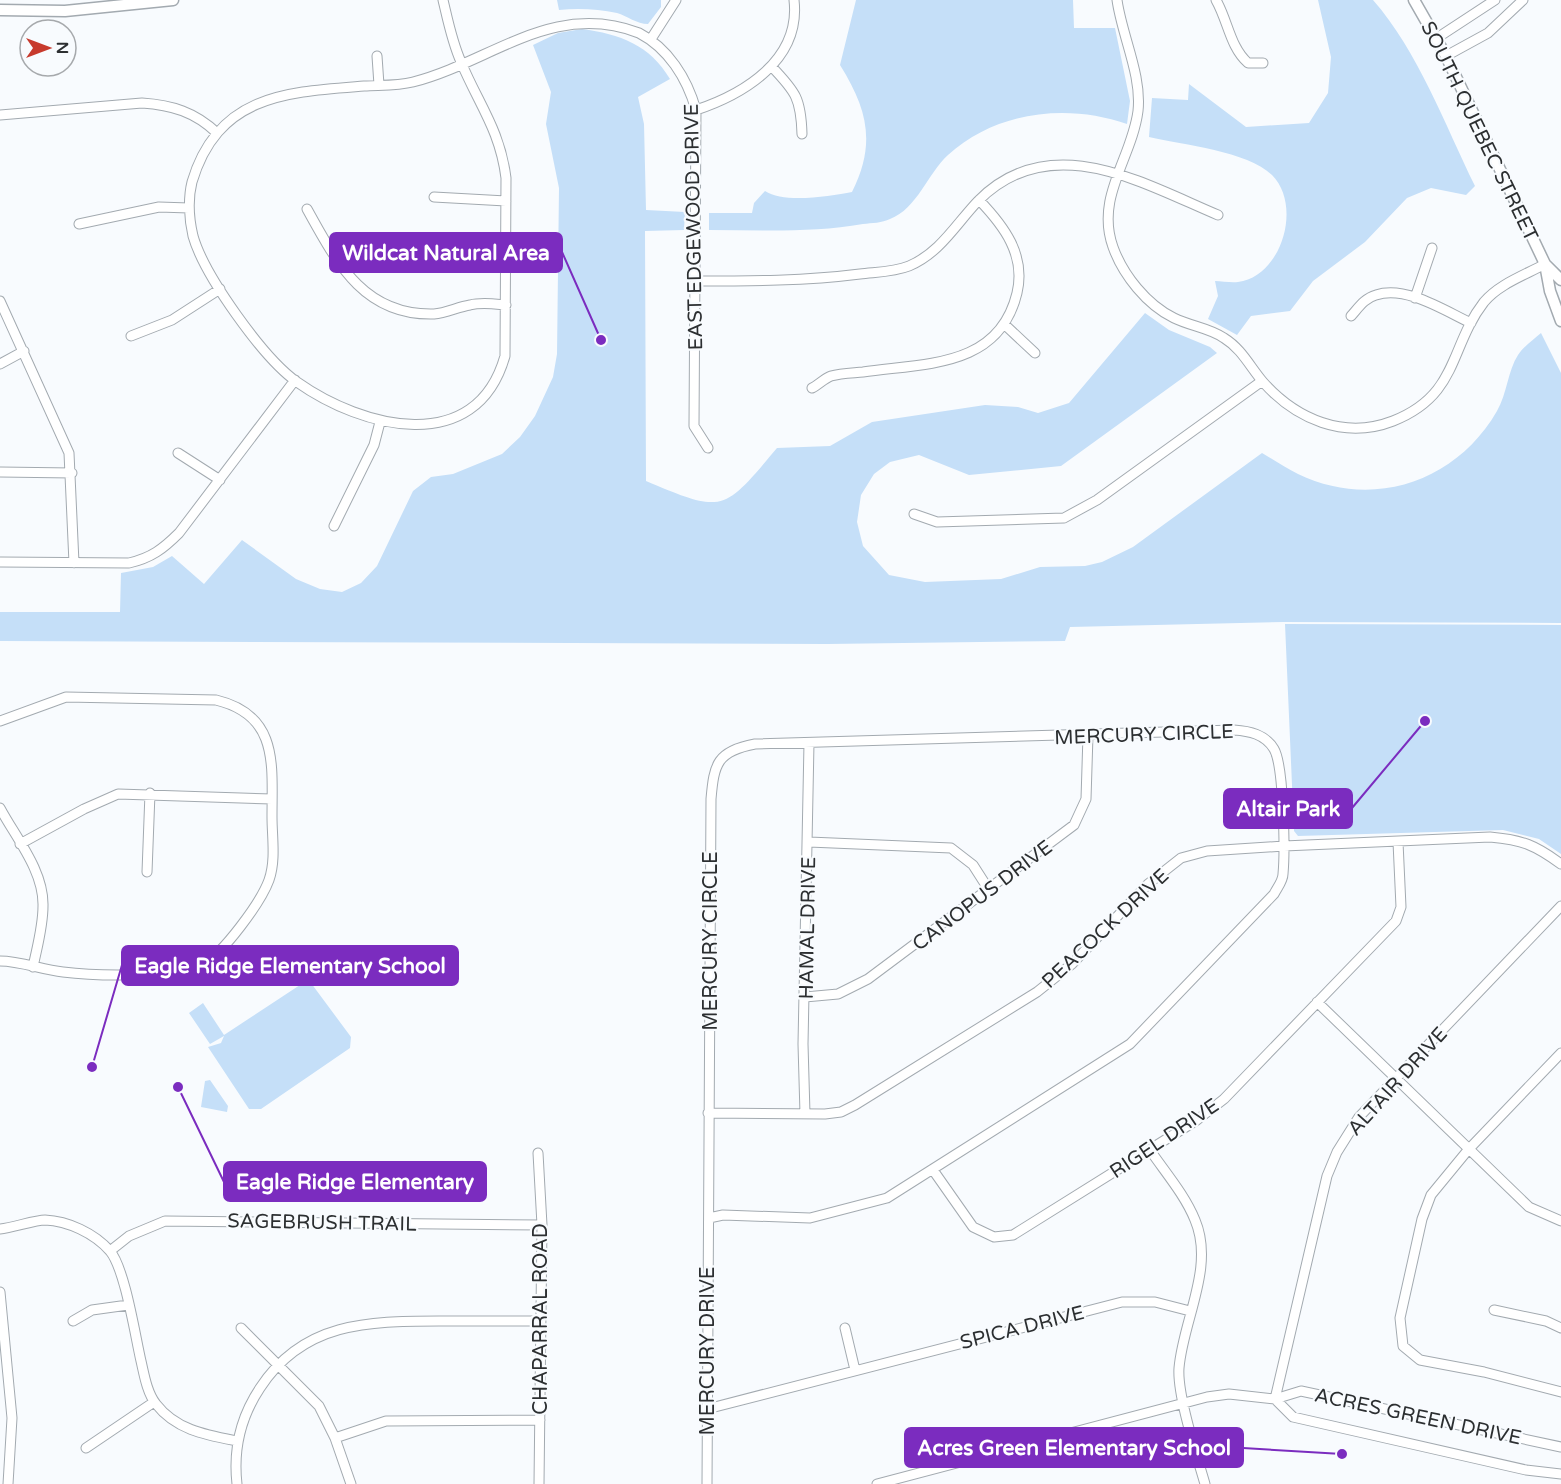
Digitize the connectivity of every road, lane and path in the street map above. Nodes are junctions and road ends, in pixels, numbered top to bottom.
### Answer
1 (173, 0) edge
2 (443, 0) edge
3 (676, 0) edge
4 (794, 0) edge
5 (1118, 0) edge
6 (1216, 0) edge
7 (1414, 0) edge
8 (1495, 0) edge
9 (1523, 0) edge
10 (14, 6) edge
11 (0, 10) edge
12 (1437, 38) junction
13 (651, 39) junction
14 (377, 56) dead end
15 (1446, 56) junction
16 (461, 62) junction
17 (1263, 63) dead end
18 (772, 68) junction
19 (379, 86) junction
20 (696, 110) junction
21 (0, 115) edge
22 (217, 133) junction
23 (802, 134) dead end
24 (1117, 172) junction
25 (434, 197) dead end
26 (979, 200) junction
27 (506, 201) junction
28 (189, 208) junction
29 (307, 209) dead end
30 (1218, 215) dead end
31 (79, 224) dead end
32 (1432, 248) dead end
33 (1545, 264) junction
34 (1561, 280) edge
35 (696, 281) junction
36 (220, 289) junction
37 (1415, 298) junction
38 (0, 301) edge
39 (506, 305) junction
40 (1351, 316) dead end
41 (1561, 321) edge
42 (1471, 322) junction
43 (1004, 324) junction
44 (131, 336) dead end
45 (24, 351) junction
46 (1035, 353) dead end
47 (0, 364) edge
48 (295, 380) junction
49 (1262, 381) junction
50 (812, 388) dead end
51 (380, 422) junction
52 (708, 448) dead end
53 (178, 453) dead end
54 (0, 472) edge
55 (72, 473) junction
56 (220, 480) junction
57 (914, 514) dead end
58 (334, 526) dead end
59 (0, 562) edge
60 (74, 563) junction
61 (0, 721) edge
62 (1088, 735) junction
63 (809, 743) junction
64 (150, 793) junction
65 (272, 799) junction
66 (0, 808) edge
67 (809, 842) junction
68 (1398, 842) junction
69 (20, 844) junction
70 (1284, 846) junction
71 (1561, 864) edge
72 (147, 872) dead end
73 (989, 890) junction
74 (1561, 906) edge
75 (0, 961) edge
76 (33, 967) junction
77 (805, 997) junction
78 (1317, 1002) junction
79 (1561, 1053) edge
80 (1395, 1080) junction
81 (708, 1113) junction
82 (805, 1114) junction
83 (1150, 1150) junction
84 (1468, 1150) junction
85 (538, 1153) dead end
86 (933, 1170) junction
87 (709, 1218) junction
88 (1561, 1221) edge
89 (542, 1225) junction
90 (0, 1229) edge
91 (110, 1251) junction
92 (0, 1292) edge
93 (128, 1305) junction
94 (1494, 1310) dead end
95 (1190, 1311) junction
96 (73, 1321) dead end
97 (540, 1321) junction
98 (241, 1328) dead end
99 (845, 1328) dead end
100 (1561, 1328) edge
101 (278, 1364) junction
102 (855, 1370) junction
103 (1561, 1392) edge
104 (1275, 1400) junction
105 (154, 1402) junction
106 (1184, 1403) junction
107 (707, 1409) junction
108 (540, 1420) junction
109 (335, 1438) junction
110 (237, 1441) junction
111 (1561, 1447) edge
112 (86, 1448) dead end
113 (1561, 1474) edge
114 (8, 1484) edge
115 (237, 1484) edge
116 (351, 1484) edge
117 (539, 1484) edge
118 (707, 1484) edge
119 (877, 1484) edge
120 (1205, 1484) edge

1 - 10 main road
2 - 16 street
3 - 13 street
4 - 18 street
5 - 24 street
6 - 17 street
7 - 12 main road, SOUTH QUEBEC STREET
8 - 12 street
9 - 15 street
10 - 11 main road
12 - 15 main road, SOUTH QUEBEC STREET
13 - 16 street, EAST EDGEWOOD DRIVE
13 - 20 street, EAST EDGEWOOD DRIVE
14 - 19 street
15 - 33 main road, SOUTH QUEBEC STREET
16 - 19 street, EAST EDGEWOOD DRIVE
16 - 27 street
18 - 20 street
18 - 23 street
19 - 22 street, EAST EDGEWOOD DRIVE
20 - 35 street, EAST EDGEWOOD DRIVE
21 - 22 street
22 - 28 street
24 - 26 street
24 - 30 street
24 - 49 street
25 - 27 street
26 - 35 street
26 - 43 street
27 - 39 street
28 - 31 street
28 - 36 street
29 - 39 street
32 - 37 street
33 - 34 main road, SOUTH QUEBEC STREET
33 - 41 main road, SOUTH QUEBEC STREET
33 - 42 street
35 - 52 street, EAST EDGEWOOD DRIVE
36 - 44 street
36 - 48 street
37 - 40 street
37 - 42 street
38 - 45 street
39 - 51 street
42 - 49 street
43 - 46 street
43 - 50 street
45 - 47 street
45 - 55 street
48 - 51 street
48 - 56 street
49 - 57 street
51 - 58 street
53 - 56 street
54 - 55 street
55 - 60 street
56 - 60 street
59 - 60 street
61 - 65 street
62 - 63 street, MERCURY CIRCLE
62 - 70 street, MERCURY CIRCLE
62 - 73 street, CANOPUS DRIVE
63 - 67 street, HAMAL DRIVE
63 - 81 street, MERCURY CIRCLE
64 - 65 street
64 - 69 street
64 - 72 street
65 - 76 street
66 - 69 street
67 - 73 street
67 - 77 street, HAMAL DRIVE
68 - 70 street, PEACOCK DRIVE
68 - 71 street, PEACOCK DRIVE
68 - 78 street, RIGEL DRIVE
69 - 76 street
70 - 82 street, PEACOCK DRIVE
70 - 86 street, MERCURY CIRCLE
73 - 77 street, CANOPUS DRIVE
74 - 80 street, ALTAIR DRIVE
75 - 76 street
77 - 82 street, HAMAL DRIVE
78 - 80 street
78 - 83 street, RIGEL DRIVE
79 - 84 street
80 - 84 street
80 - 104 street, ALTAIR DRIVE
81 - 82 street, PEACOCK DRIVE
81 - 87 street, MERCURY CIRCLE
83 - 86 street, RIGEL DRIVE
83 - 95 street
84 - 88 street
84 - 103 street
85 - 89 street, CHAPARRAL ROAD
86 - 87 street, MERCURY CIRCLE
87 - 107 street, MERCURY DRIVE
89 - 91 street, SAGEBRUSH TRAIL
89 - 97 street, CHAPARRAL ROAD
90 - 91 street
91 - 93 street
92 - 114 street
93 - 96 street
93 - 105 street
94 - 100 street
95 - 102 street, SPICA DRIVE
95 - 106 street
97 - 101 street
97 - 108 street, CHAPARRAL ROAD
98 - 101 street
99 - 102 street
101 - 109 street
101 - 110 street
102 - 107 street, SPICA DRIVE
104 - 106 street, ACRES GREEN DRIVE
104 - 111 street, ACRES GREEN DRIVE
104 - 113 street, ACRES GREEN DRIVE
105 - 110 street
105 - 112 street
106 - 119 street, ACRES GREEN DRIVE
106 - 120 street
107 - 118 street, MERCURY DRIVE
108 - 109 street
108 - 117 street, CHAPARRAL ROAD
109 - 116 street
110 - 115 street

